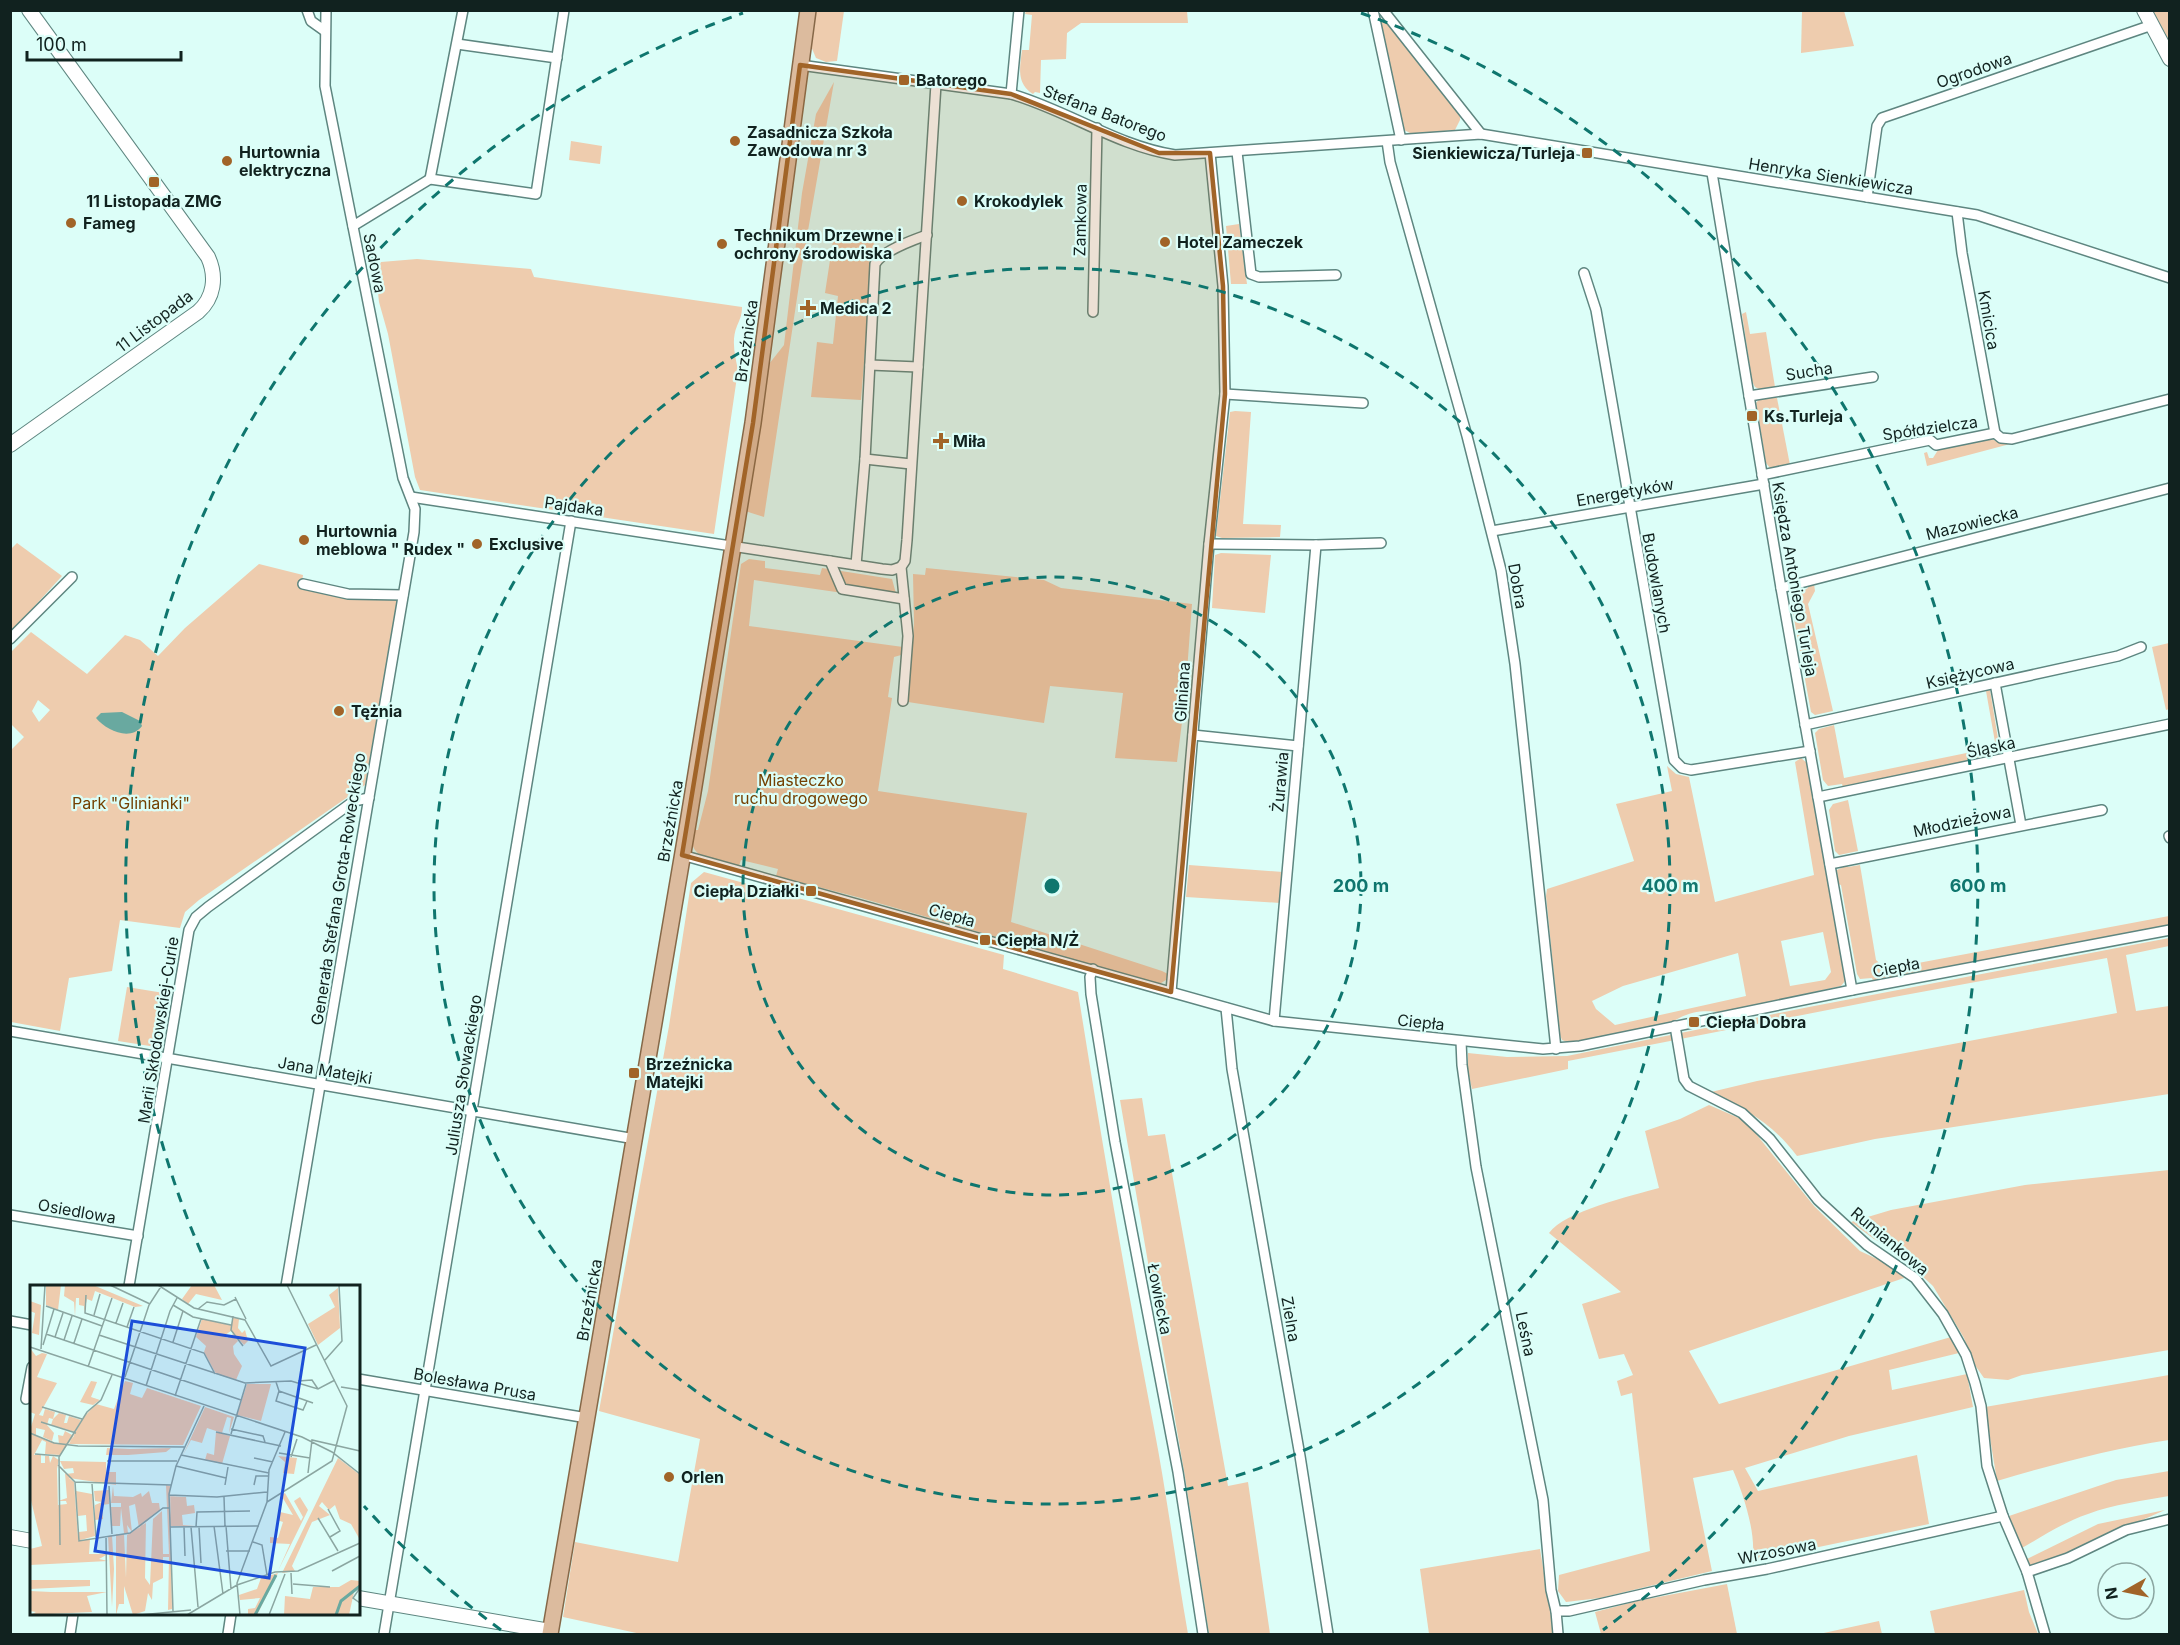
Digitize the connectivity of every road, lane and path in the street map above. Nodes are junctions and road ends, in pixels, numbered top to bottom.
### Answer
1 (29, 10) edge
2 (307, 10) edge
3 (326, 10) edge
4 (463, 10) edge
5 (564, 10) edge
6 (808, 10) edge
7 (1019, 10) edge
8 (1373, 10) edge
9 (1383, 10) edge
10 (2144, 10) edge
11 (2152, 25) junction
12 (325, 31) junction
13 (457, 44) junction
14 (557, 58) junction
15 (2169, 59) edge
16 (800, 65) junction
17 (936, 84) junction
18 (1011, 94) junction
19 (1097, 128) junction
20 (1481, 134) junction
21 (1401, 140) junction
22 (1387, 141) junction
23 (1237, 152) junction
24 (1210, 153) junction
25 (1712, 173) junction
26 (430, 179) junction
27 (1867, 197) junction
28 (1957, 212) junction
29 (353, 226) junction
30 (927, 235) junction
31 (1584, 273) dead end
32 (1336, 275) dead end
33 (2169, 278) edge
34 (1093, 312) dead end
35 (870, 365) junction
36 (918, 367) junction
37 (1873, 377) dead end
38 (1225, 394) junction
39 (1749, 396) junction
40 (2169, 399) edge
41 (1363, 403) dead end
42 (1995, 433) junction
43 (10, 445) edge
44 (865, 459) junction
45 (911, 464) junction
46 (1763, 480) junction
47 (2169, 488) edge
48 (411, 497) junction
49 (1629, 507) junction
50 (571, 521) junction
51 (1492, 531) junction
52 (1381, 543) dead end
53 (1209, 544) junction
54 (732, 545) junction
55 (1316, 545) junction
56 (830, 561) junction
57 (856, 565) junction
58 (901, 567) junction
59 (72, 577) dead end
60 (303, 584) dead end
61 (1781, 588) junction
62 (404, 595) junction
63 (904, 599) junction
64 (10, 639) edge
65 (2140, 647) dead end
66 (1995, 682) junction
67 (903, 700) dead end
68 (2169, 724) edge
69 (1805, 725) junction
70 (1193, 735) junction
71 (1298, 746) junction
72 (1810, 751) junction
73 (2009, 758) junction
74 (1818, 797) junction
75 (369, 798) junction
76 (2102, 810) dead end
77 (2021, 825) junction
78 (682, 855) junction
79 (1830, 864) junction
80 (2169, 930) edge
81 (1093, 969) junction
82 (1852, 990) junction
83 (1171, 992) junction
84 (1226, 1008) junction
85 (1274, 1021) junction
86 (1675, 1026) junction
87 (10, 1031) edge
88 (1461, 1041) junction
89 (1556, 1049) junction
90 (169, 1058) junction
91 (320, 1085) junction
92 (472, 1110) junction
93 (635, 1139) junction
94 (10, 1215) edge
95 (138, 1236) junction
96 (129, 1285) edge
97 (286, 1285) edge
98 (10, 1321) edge
99 (30, 1325) edge
100 (30, 1378) edge
101 (360, 1379) edge
102 (426, 1390) junction
103 (26, 1399) dead end
104 (587, 1418) junction
105 (2003, 1516) junction
106 (2169, 1519) edge
107 (10, 1537) edge
108 (30, 1541) edge
109 (2027, 1572) junction
110 (360, 1598) edge
111 (389, 1603) junction
112 (1556, 1611) junction
113 (73, 1615) edge
114 (231, 1615) edge
115 (550, 1633) edge
116 (70, 1635) edge
117 (228, 1635) edge
118 (384, 1635) edge
119 (1203, 1635) edge
120 (1328, 1635) edge
121 (1558, 1635) edge
122 (2045, 1635) edge

1 - 43 street, 11 Listopada
2 - 12 street
3 - 12 street, Sadowa
4 - 13 street
5 - 14 street
6 - 16 main road, Brzeźnicka
7 - 18 street
8 - 21 street
9 - 20 street
10 - 11 street
11 - 15 street
11 - 27 street, Ogrodowa
12 - 29 street, Sadowa
13 - 14 street
13 - 26 street
14 - 26 street
16 - 17 street, Stefana Batorego
16 - 54 main road, Brzeźnicka
17 - 18 street, Stefana Batorego
17 - 30 street
18 - 19 street, Stefana Batorego
19 - 24 street, Stefana Batorego
19 - 34 street, Zamkowa
20 - 21 street, Henryka Sienkiewicza
20 - 25 street, Henryka Sienkiewicza
21 - 22 street, Stefana Batorego
22 - 23 street, Stefana Batorego
22 - 51 street, Dobra
23 - 24 street, Stefana Batorego
23 - 32 street
24 - 38 street, Gliniana
25 - 27 street, Henryka Sienkiewicza
25 - 39 street, Księdza Antoniego Turleja
26 - 29 street
27 - 28 street, Henryka Sienkiewicza
28 - 33 street, Henryka Sienkiewicza
28 - 42 street, Kmicica
29 - 48 street, Sadowa
30 - 35 street
30 - 36 street
31 - 49 street, Budowlanych
35 - 36 street
35 - 44 street
36 - 45 street
37 - 39 street, Sucha
38 - 41 street
38 - 53 street, Gliniana
39 - 46 street, Księdza Antoniego Turleja
40 - 42 street, Spółdzielcza
42 - 46 street, Spółdzielcza
44 - 45 street
44 - 57 street
45 - 58 street
46 - 49 street, Energetyków
46 - 61 street, Księdza Antoniego Turleja
47 - 61 street, Mazowiecka
48 - 50 street, Pajdaka
48 - 62 street, Generała Stefana Grota-Roweckiego
49 - 51 street, Energetyków
49 - 72 street, Budowlanych
50 - 54 street, Pajdaka
50 - 92 street, Juliusza Słowackiego
51 - 89 street, Dobra
52 - 55 street
53 - 55 street
53 - 70 street, Gliniana
54 - 56 street
54 - 78 main road, Brzeźnicka
55 - 71 street, Żurawia
56 - 57 street
56 - 63 street
57 - 58 street
58 - 63 street
59 - 64 street
60 - 62 street
61 - 69 street, Księdza Antoniego Turleja
62 - 75 street, Generała Stefana Grota-Roweckiego
63 - 67 street
65 - 66 street, Księżycowa
66 - 69 street, Księżycowa
66 - 73 street
68 - 73 street, Śląska
69 - 72 street, Księdza Antoniego Turleja
70 - 71 street
70 - 83 street, Gliniana
71 - 85 street, Żurawia
72 - 74 street, Księdza Antoniego Turleja
73 - 74 street, Śląska
73 - 77 street
74 - 79 street, Księdza Antoniego Turleja
75 - 90 street, Marii Skłodowskiej-Curie
75 - 91 street, Generała Stefana Grota-Roweckiego
76 - 77 street, Młodzieżowa
77 - 79 street, Młodzieżowa
78 - 81 street, Ciepła
78 - 93 main road, Brzeźnicka
79 - 82 street, Księdza Antoniego Turleja
80 - 82 street, Ciepła
81 - 83 street, Ciepła
81 - 119 street, Łowiecka
82 - 86 street, Ciepła
83 - 84 street, Ciepła
84 - 85 street, Ciepła
84 - 120 street, Zielna
85 - 88 street, Ciepła
86 - 89 street, Ciepła
86 - 105 street, Rumiankowa
87 - 90 street, Jana Matejki
88 - 89 street, Ciepła
88 - 112 street, Leśna
90 - 91 street, Jana Matejki
90 - 95 street, Marii Skłodowskiej-Curie
91 - 92 street, Jana Matejki
91 - 97 street, Generała Stefana Grota-Roweckiego
92 - 93 street, Jana Matejki
92 - 102 street, Juliusza Słowackiego
93 - 104 main road, Brzeźnicka
94 - 95 street, Osiedlowa
95 - 96 street, Marii Skłodowskiej-Curie
98 - 99 street
100 - 103 street
101 - 102 street, Bolesława Prusa
102 - 104 street, Bolesława Prusa
102 - 111 street, Juliusza Słowackiego
104 - 115 main road, Brzeźnicka
105 - 109 street, Rumiankowa
105 - 112 street, Wrzosowa
106 - 109 street
107 - 108 street
109 - 122 street, Rumiankowa
110 - 111 street
111 - 115 street
111 - 118 street, Juliusza Słowackiego
112 - 121 street, Leśna
113 - 116 street
114 - 117 street

